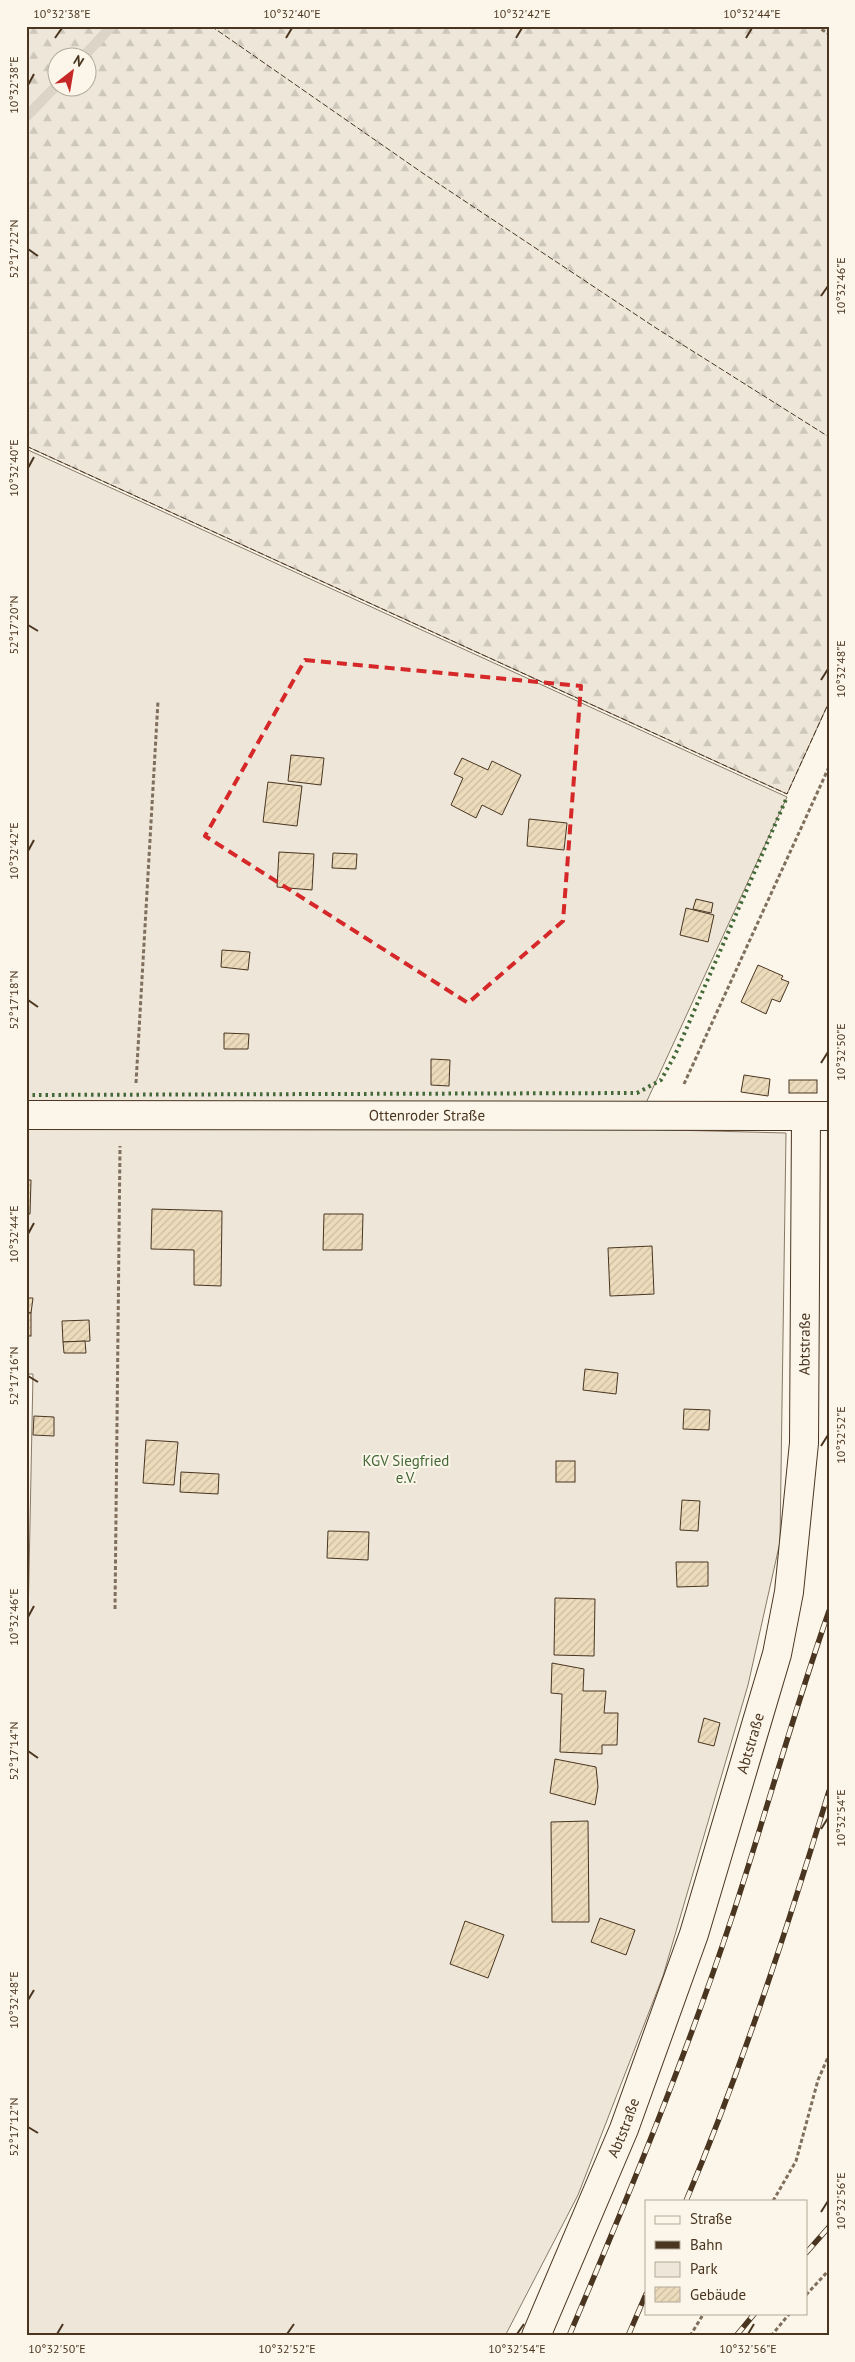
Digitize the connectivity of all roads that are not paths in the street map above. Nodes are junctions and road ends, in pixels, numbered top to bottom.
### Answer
1 (26, 1115) edge
2 (817, 1117) edge
3 (536, 2336) edge

1 - 2 street, Ottenroder Straße
2 - 3 street, Abtstraße

